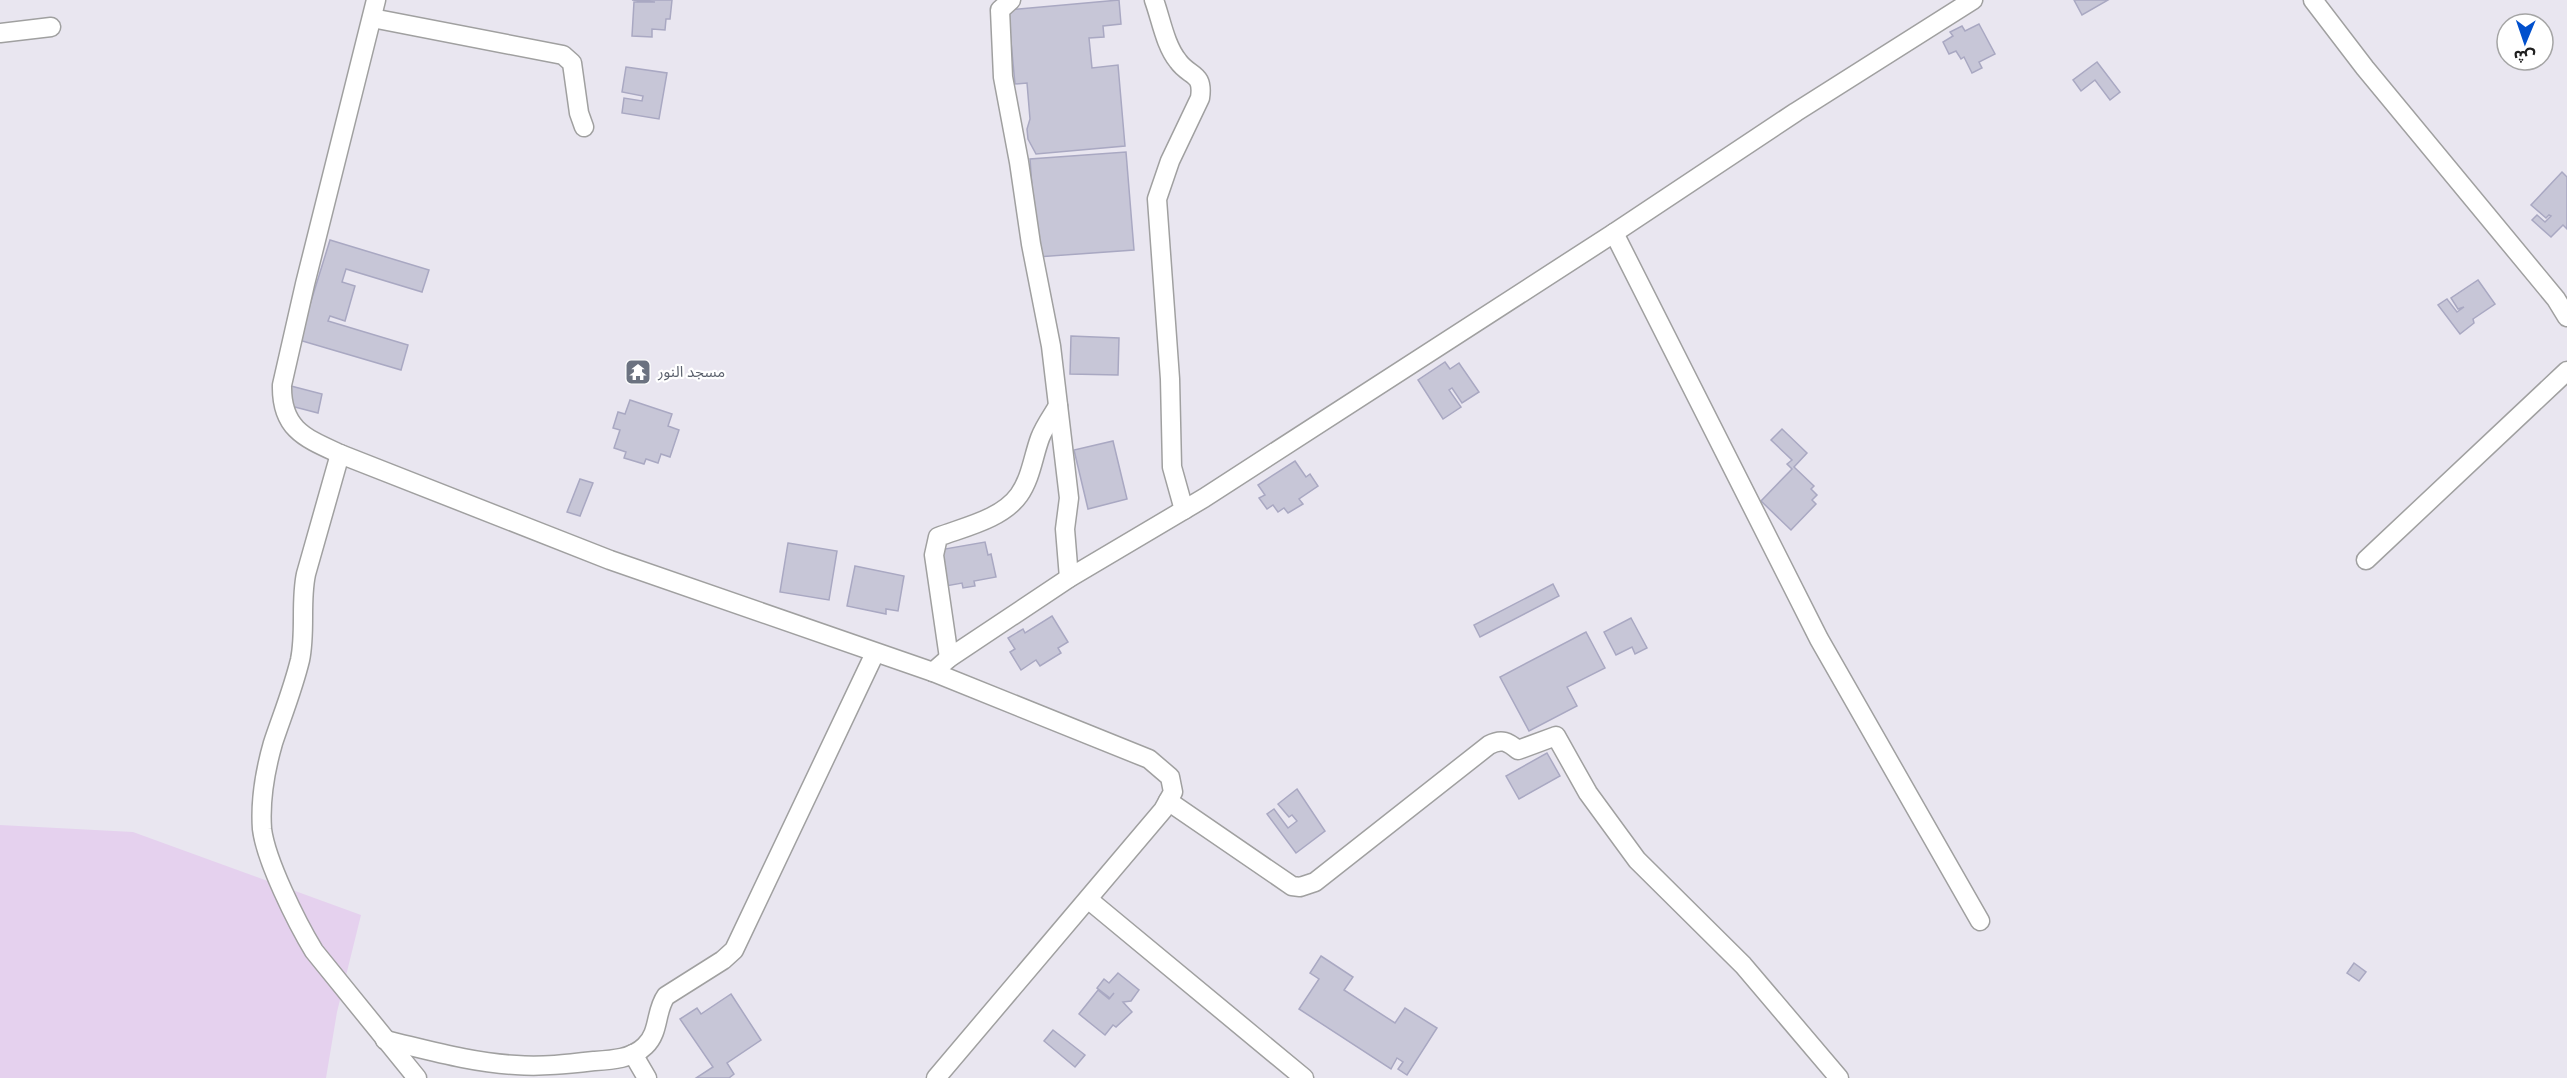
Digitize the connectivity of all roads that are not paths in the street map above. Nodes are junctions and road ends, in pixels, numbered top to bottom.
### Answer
1 (1011, 0) edge
2 (1154, 0) edge
3 (1973, 0) edge
4 (2313, 0) edge
5 (1952, 8) edge
6 (374, 9) edge
7 (51, 27) dead end
8 (0, 33) edge
9 (585, 127) dead end
10 (1614, 233) junction
11 (2567, 317) edge
12 (2567, 371) edge
13 (1058, 406) junction
14 (340, 454) junction
15 (1184, 510) junction
16 (2366, 560) dead end
17 (1069, 578) junction
18 (875, 653) junction
19 (949, 658) junction
20 (933, 672) junction
21 (1168, 801) junction
22 (1089, 900) junction
23 (1980, 921) dead end
24 (386, 1040) junction
25 (633, 1054) junction
26 (417, 1078) edge
27 (647, 1078) edge
28 (936, 1078) edge
29 (1304, 1078) edge
30 (1839, 1078) edge

1 - 13 street
2 - 15 street
3 - 5 street
4 - 11 street
5 - 10 street
6 - 9 street
6 - 14 street
7 - 8 street
10 - 15 street
10 - 23 street
12 - 16 street
13 - 17 street
13 - 19 street
14 - 18 street
14 - 24 street
15 - 17 street
17 - 19 street
18 - 20 street
18 - 25 street
19 - 20 street
20 - 21 street
21 - 22 street
21 - 30 street
22 - 28 street
22 - 29 street
24 - 25 street
24 - 26 street
25 - 27 street

